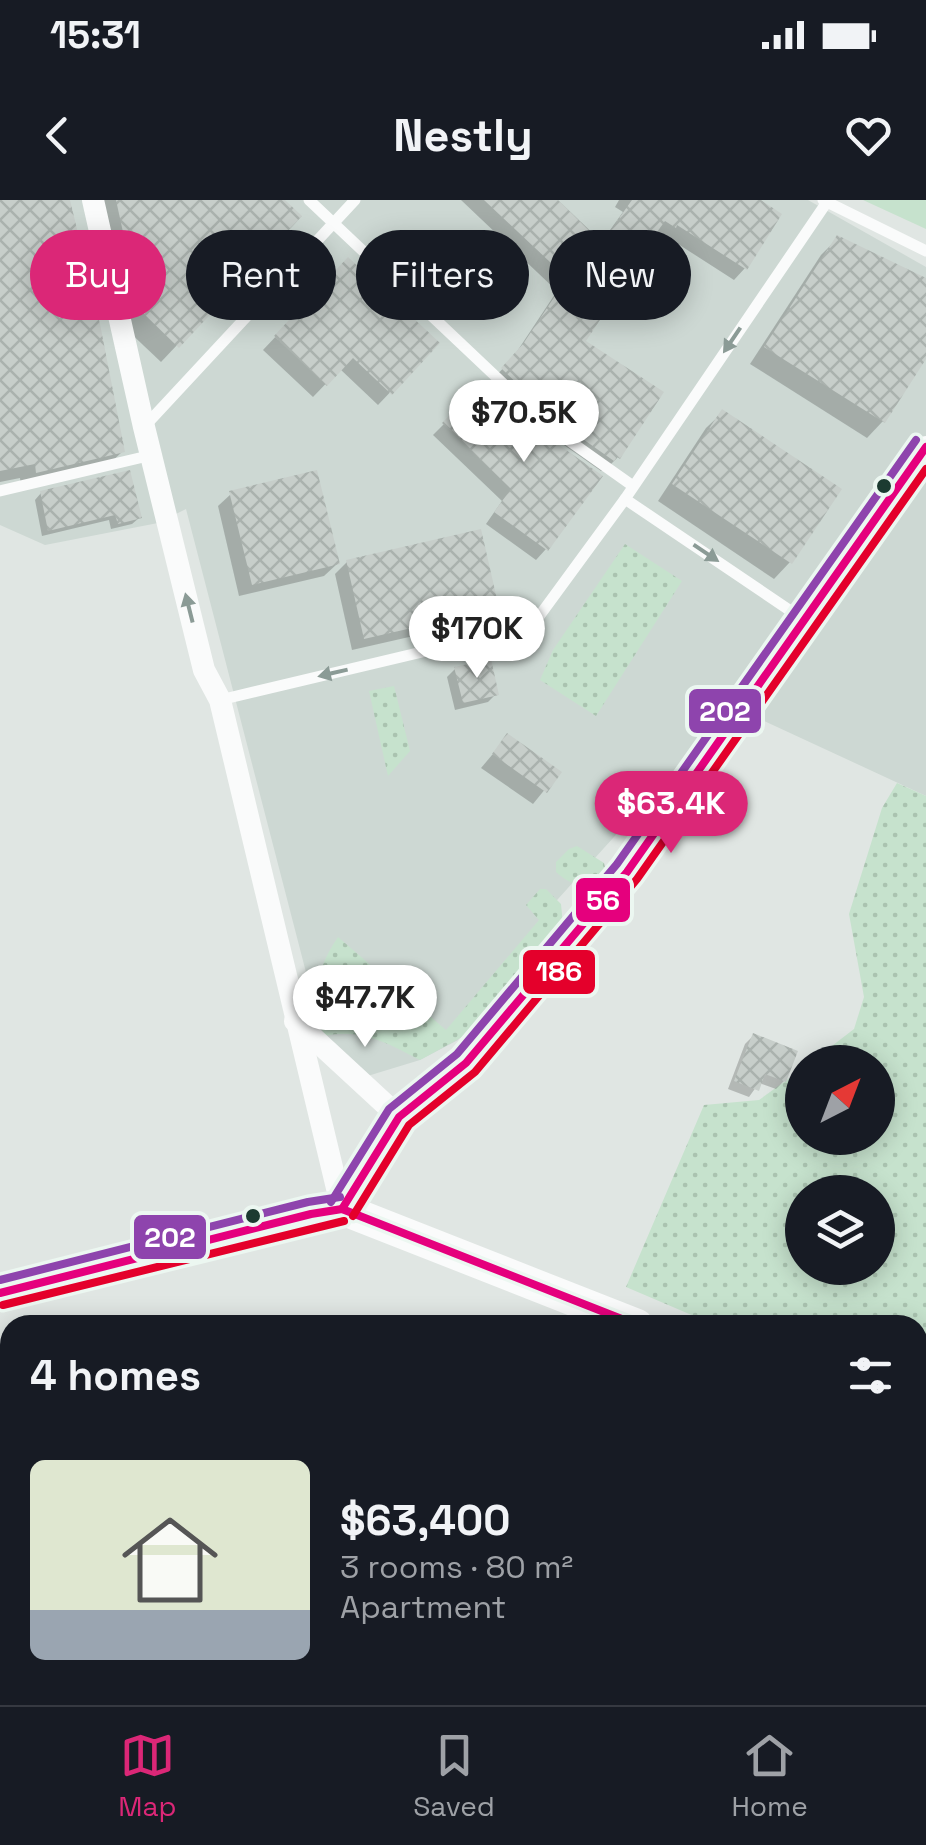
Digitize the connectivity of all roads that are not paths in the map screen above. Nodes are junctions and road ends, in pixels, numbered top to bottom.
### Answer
1 (93, 200) edge
2 (308, 200) edge
3 (355, 200) edge
4 (825, 201) edge
5 (333, 223) junction
6 (926, 250) edge
7 (144, 427) junction
8 (926, 447) edge
9 (152, 455) junction
10 (634, 486) junction
11 (0, 491) edge
12 (625, 499) junction
13 (804, 620) junction
14 (220, 700) junction
15 (295, 1021) junction
16 (399, 1117) junction
17 (342, 1210) junction
18 (0, 1293) edge
19 (611, 1315) edge

1 - 7 street
2 - 5 lane
3 - 5 lane
4 - 6 lane
4 -> 10 lane
5 - 7 lane
5 - 10 lane
7 - 9 street
8 - 13 street
9 - 11 lane
14 -> 9 street
10 - 12 lane
12 -> 13 lane
12 -> 14 lane
13 - 16 street
14 - 15 street
15 - 16 street
15 - 17 street
16 - 17 street
17 - 18 main road
17 - 19 main road

